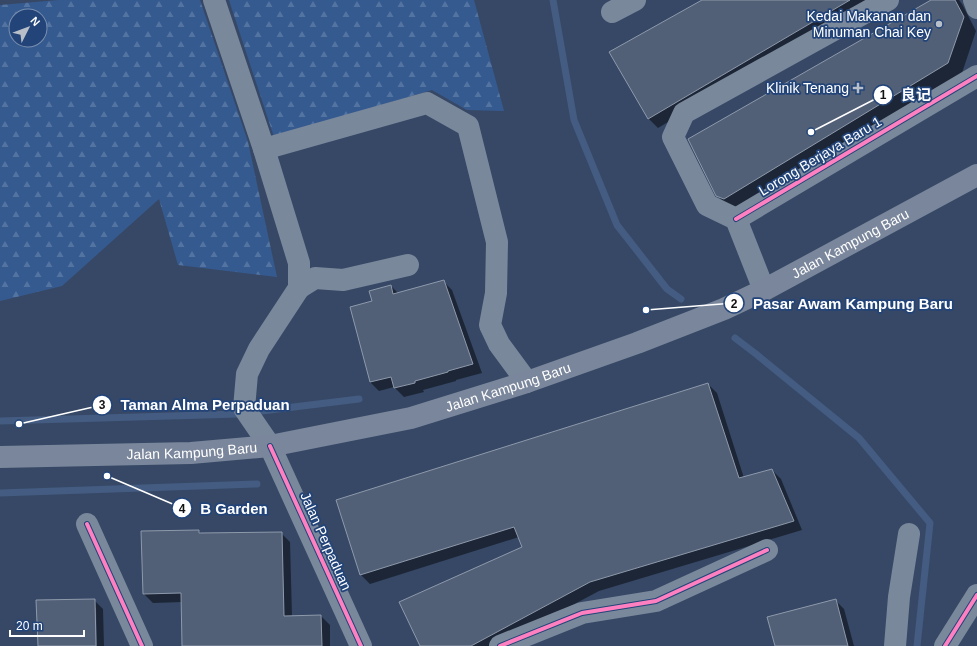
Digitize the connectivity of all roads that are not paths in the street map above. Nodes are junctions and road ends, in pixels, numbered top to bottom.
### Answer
1 (214, 0) edge
2 (635, 0) edge
3 (888, 0) edge
4 (974, 0) edge
5 (977, 8) edge
6 (612, 12) dead end
7 (977, 76) edge
8 (264, 149) junction
9 (977, 175) edge
10 (736, 219) junction
11 (408, 265) dead end
12 (299, 288) junction
13 (764, 290) junction
14 (527, 382) junction
15 (270, 446) junction
16 (0, 457) edge
17 (87, 524) dead end
18 (909, 534) dead end
19 (767, 550) dead end
20 (977, 594) edge
21 (142, 646) edge
22 (361, 646) edge
23 (500, 646) edge
24 (895, 646) edge
25 (945, 646) edge

1 - 8 street
2 - 6 street
3 - 10 street
4 - 5 street
7 - 10 street, Lorong Berjaya Baru 1
8 - 12 street
8 - 14 street
9 - 13 main road, Jalan Kampung Baru
10 - 13 street
11 - 12 street
12 - 15 street, Jalan Perpaduan
13 - 14 main road, Jalan Kampung Baru
14 - 15 main road, Jalan Kampung Baru
15 - 16 main road, Jalan Kampung Baru
15 - 22 street, Jalan Perpaduan
17 - 21 street
18 - 24 street
19 - 23 street
20 - 25 street

